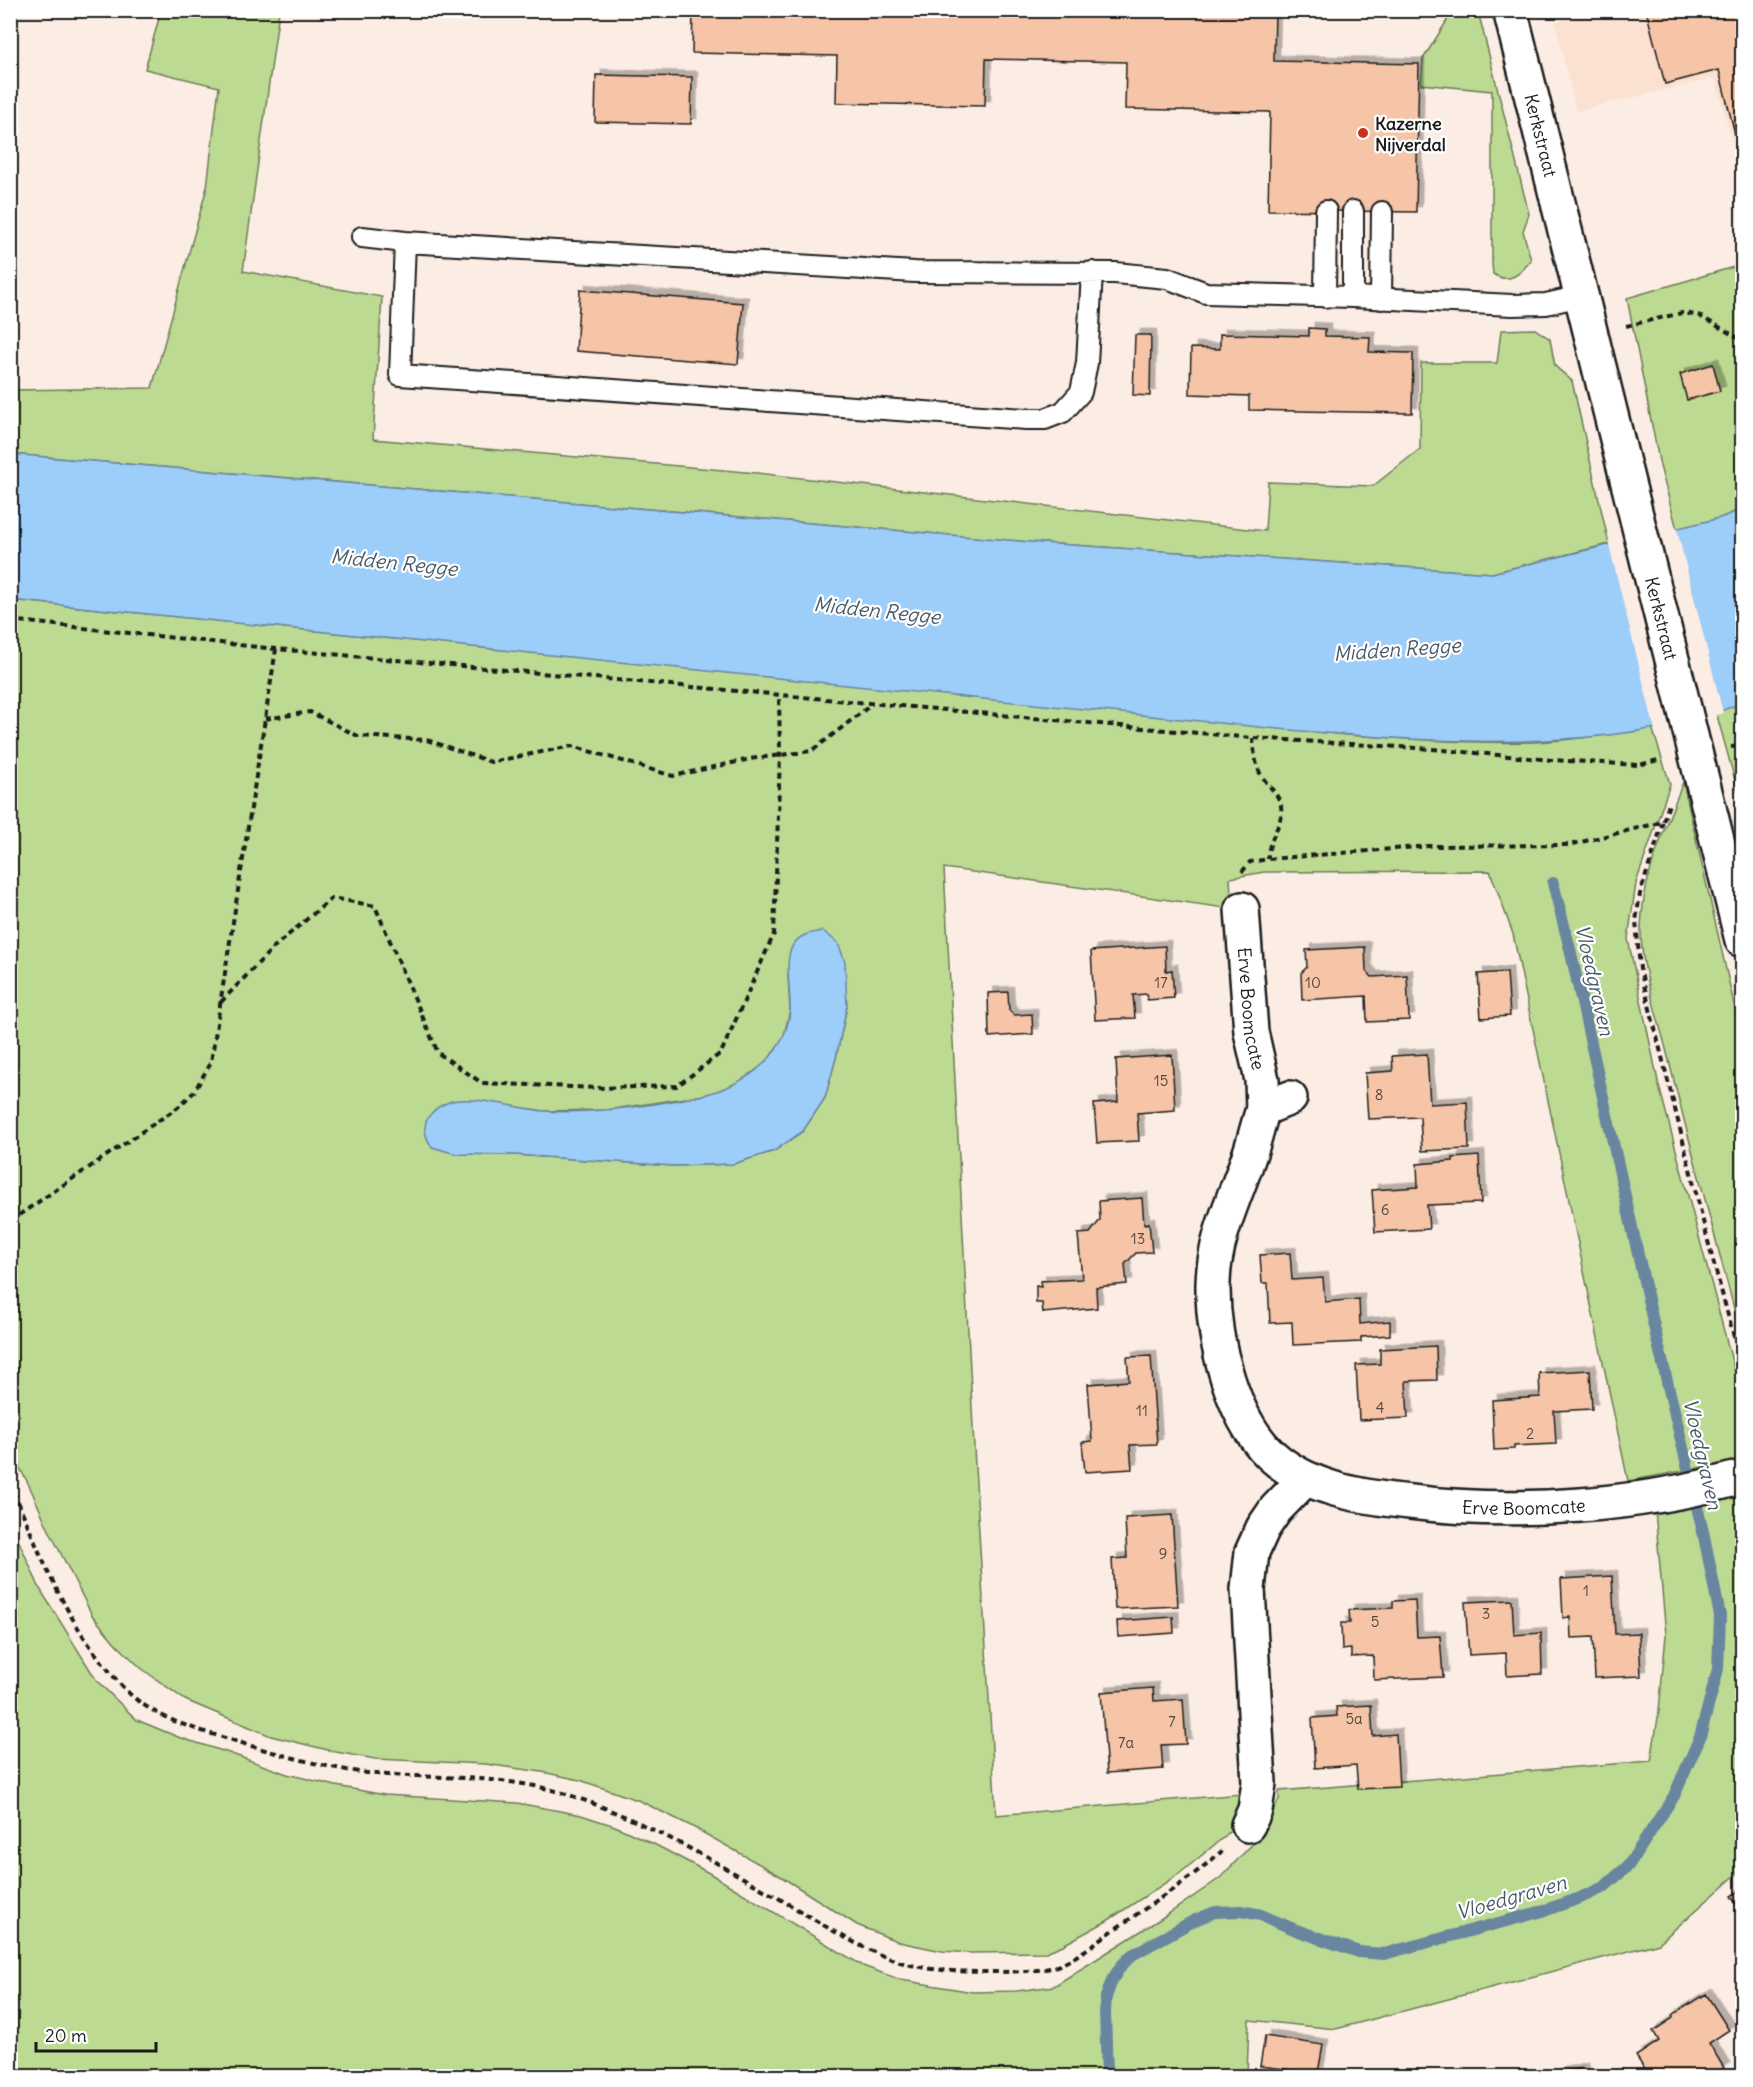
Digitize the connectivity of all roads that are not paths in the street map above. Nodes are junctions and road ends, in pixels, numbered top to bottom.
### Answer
1 (1510, 10) edge
2 (1326, 211) dead end
3 (1353, 211) dead end
4 (1382, 212) dead end
5 (362, 237) dead end
6 (405, 242) junction
7 (1092, 272) junction
8 (1581, 296) junction
9 (1325, 297) junction
10 (1353, 297) junction
11 (1381, 299) junction
12 (1242, 909) road end
13 (1743, 940) edge
14 (1305, 1479) junction
15 (1733, 1480) edge
16 (1248, 1825) road end

1 - 8 street, Kerkstraat
2 - 9 lane
3 - 10 lane
4 - 11 lane
5 - 6 lane
6 - 7 lane
6 - 7 lane
7 - 9 lane
8 - 11 lane
8 - 13 street, Kerkstraat
9 - 10 lane
10 - 11 lane
12 - 14 street, Erve Boomcate
14 - 15 street, Erve Boomcate
14 - 16 street

